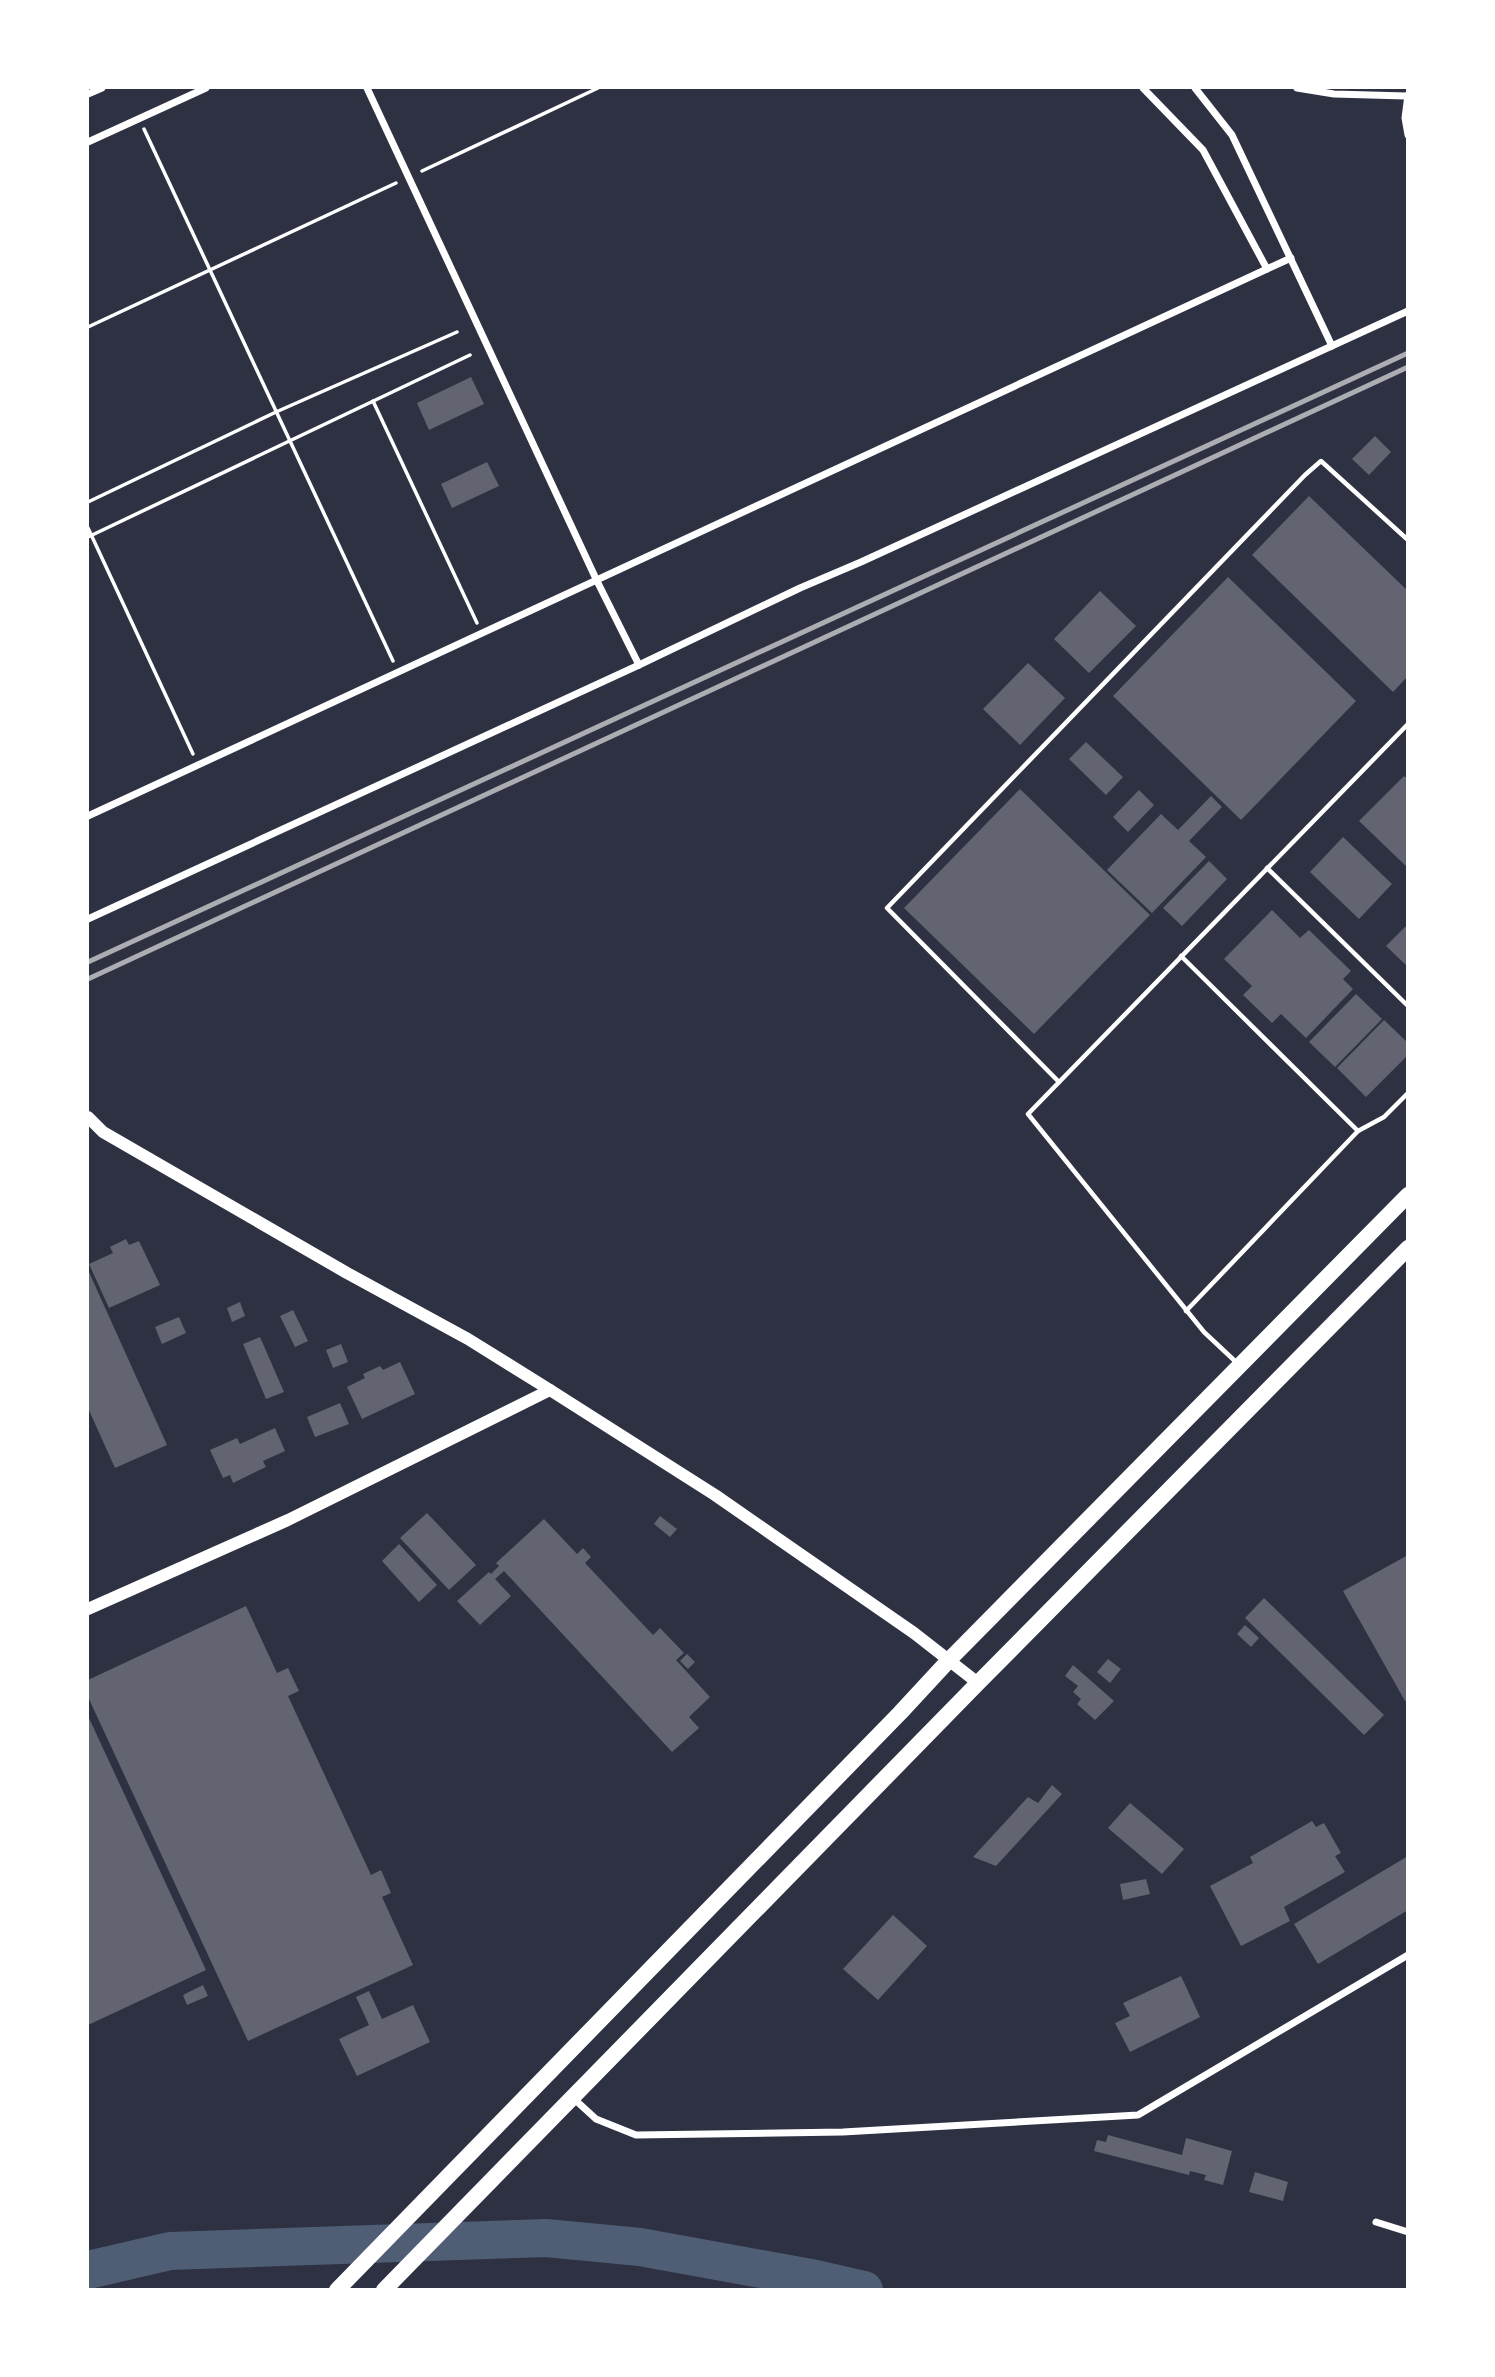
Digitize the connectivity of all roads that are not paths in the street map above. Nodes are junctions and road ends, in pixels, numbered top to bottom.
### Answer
1 (102, 88) edge
2 (206, 88) edge
3 (368, 88) edge
4 (1143, 88) edge
5 (1195, 88) edge
6 (1297, 88) edge
7 (88, 94) edge
8 (1407, 95) edge
9 (1408, 135) edge
10 (88, 142) edge
11 (1290, 258) junction
12 (1267, 269) junction
13 (1408, 311) edge
14 (1332, 346) junction
15 (1408, 540) edge
16 (597, 581) junction
17 (639, 665) junction
18 (1408, 724) edge
19 (88, 817) edge
20 (1267, 868) junction
21 (88, 919) edge
22 (1181, 956) junction
23 (1408, 1006) edge
24 (1059, 1082) junction
25 (1408, 1093) edge
26 (88, 1117) edge
27 (1358, 1131) junction
28 (1408, 1195) edge
29 (1408, 1248) edge
30 (1186, 1311) junction
31 (1239, 1365) junction
32 (550, 1390) junction
33 (88, 1609) edge
34 (950, 1659) junction
35 (978, 1683) junction
36 (1408, 1955) edge
37 (572, 2097) junction
38 (1376, 2222) dead end
39 (1408, 2232) edge
40 (337, 2290) edge
41 (384, 2290) edge

1 - 7 street
2 - 10 street
3 - 16 street
4 - 12 street
5 - 11 street
6 - 8 street
8 - 9 street
11 - 12 street
11 - 14 street
12 - 16 street
13 - 14 street
14 - 17 street
15 - 24 lane
16 - 17 street
16 - 19 street
17 - 21 street
18 - 20 lane
20 - 22 lane
20 - 23 lane
22 - 24 lane
22 - 27 lane
24 - 30 lane
25 - 27 lane
26 - 32 street
27 - 30 lane
28 - 31 highway
29 - 35 highway
30 - 31 lane
31 - 34 highway
32 - 33 street
32 - 34 street
34 - 35 street
34 - 40 highway
35 - 37 highway
36 - 37 street
37 - 41 highway
38 - 39 street

